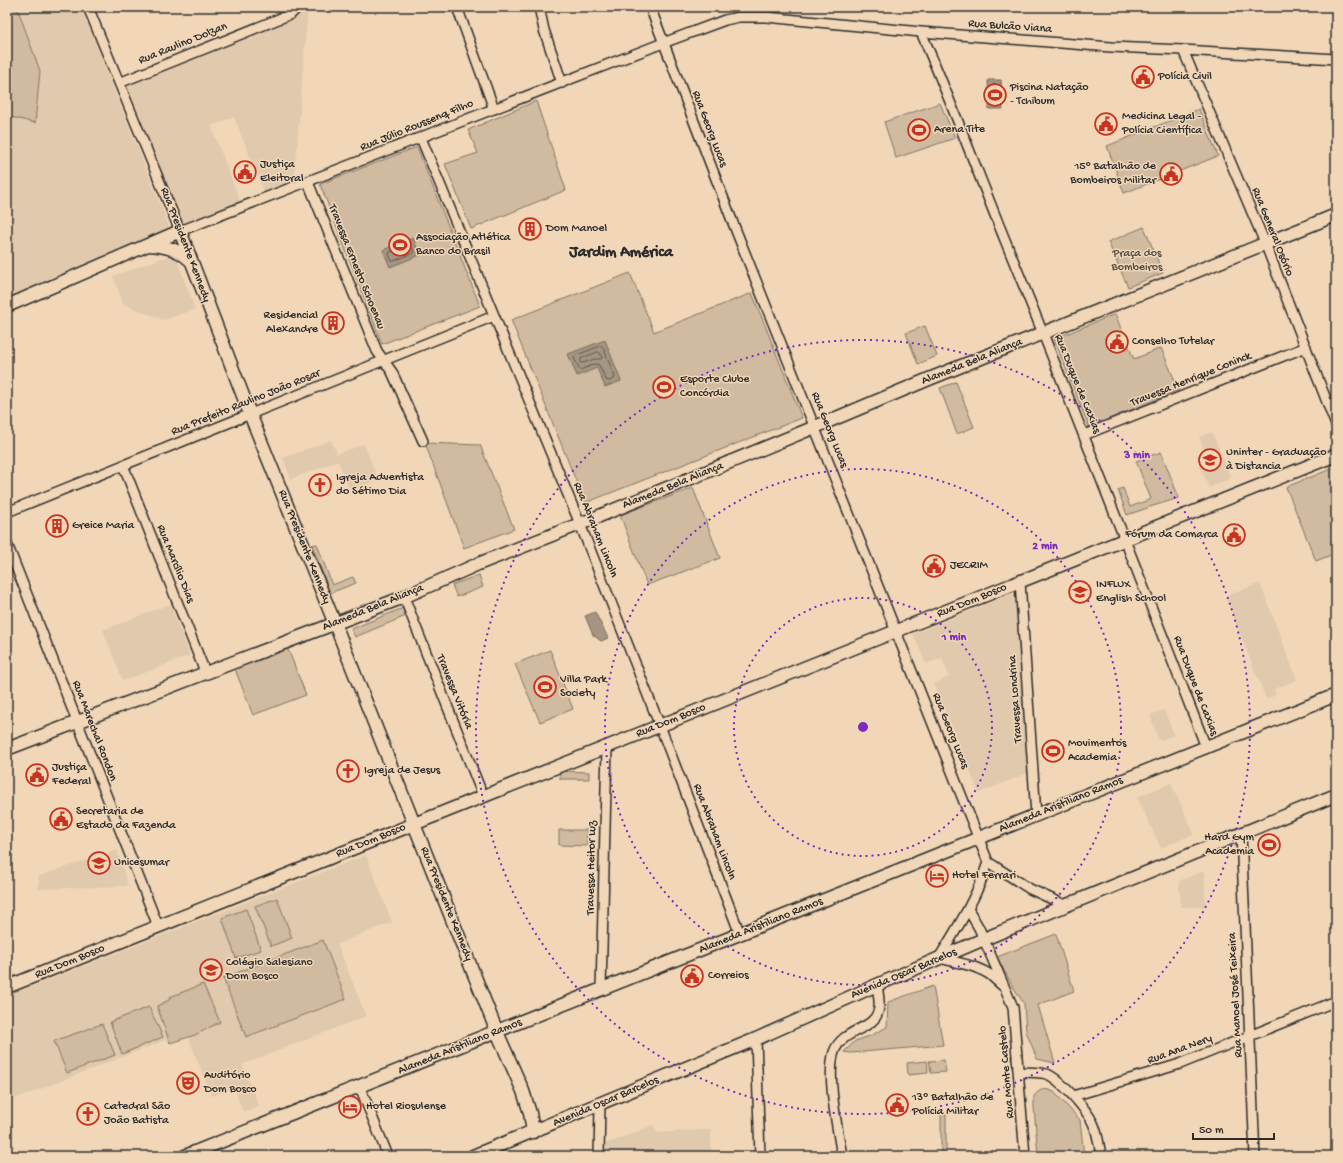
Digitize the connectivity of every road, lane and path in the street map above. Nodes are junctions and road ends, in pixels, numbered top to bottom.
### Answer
1 (88, 7) edge
2 (298, 7) edge
3 (457, 7) edge
4 (539, 7) edge
5 (650, 7) edge
6 (922, 32) junction
7 (663, 42) junction
8 (1182, 50) junction
9 (1336, 59) edge
10 (119, 83) junction
11 (562, 83) junction
12 (494, 109) junction
13 (420, 138) junction
14 (308, 182) junction
15 (1336, 215) edge
16 (180, 231) junction
17 (1265, 243) junction
18 (148, 245) junction
19 (190, 260) junction
20 (7, 306) edge
21 (494, 316) junction
22 (1043, 333) junction
23 (1306, 347) junction
24 (384, 360) junction
25 (250, 414) junction
26 (1336, 424) edge
27 (816, 427) junction
28 (1084, 435) junction
29 (423, 441) dead end
30 (1336, 455) edge
31 (123, 465) junction
32 (7, 512) edge
33 (580, 524) junction
34 (1126, 539) junction
35 (7, 544) edge
36 (1020, 582) junction
37 (404, 597) junction
38 (335, 624) junction
39 (897, 631) junction
40 (205, 672) junction
41 (1336, 695) edge
42 (78, 722) junction
43 (660, 726) junction
44 (607, 747) junction
45 (1206, 747) junction
46 (7, 749) edge
47 (1336, 795) edge
48 (483, 796) junction
49 (1036, 815) junction
50 (414, 824) junction
51 (1241, 834) junction
52 (979, 838) junction
53 (988, 862) junction
54 (1067, 906) junction
55 (968, 910) junction
56 (158, 926) junction
57 (740, 934) junction
58 (984, 939) junction
59 (939, 958) junction
60 (877, 985) junction
61 (7, 987) edge
62 (1005, 988) junction
63 (601, 990) junction
64 (1336, 1001) edge
65 (497, 1032) junction
66 (1250, 1036) junction
67 (756, 1039) junction
68 (1019, 1072) junction
69 (360, 1087) junction
70 (1073, 1096) junction
71 (600, 1104) junction
72 (533, 1132) junction
73 (185, 1156) edge
74 (388, 1156) edge
75 (473, 1156) edge
76 (599, 1156) edge
77 (760, 1156) edge
78 (842, 1156) edge
79 (1025, 1156) edge
80 (1101, 1156) edge
81 (1255, 1156) edge

1 - 10 street, Rua Presidente Kennedy
2 - 10 street, Rua Raulino Dolzan
3 - 12 street
4 - 11 street
5 - 7 street, Rua Georg Lucas
6 - 7 street, Rua Bulcão Viana
6 - 8 street, Rua Bulcão Viana
6 - 22 street, Rua Duque de Caxias
7 - 11 street, Rua Júlio Roussenq Filho
7 - 27 street, Rua Georg Lucas
8 - 9 street, Rua Bulcão Viana
8 - 17 street, Rua General Osório
10 - 16 street, Rua Presidente Kennedy
11 - 12 street, Rua Júlio Roussenq Filho
12 - 13 street, Rua Júlio Roussenq Filho
13 - 14 street, Rua Júlio Roussenq Filho
13 - 21 street, Rua Abraham Lincoln
14 - 16 street, Rua Júlio Roussenq Filho
14 - 24 street, Travessa Ernesto Schoenau
15 - 17 street, Alameda Bela Aliança
16 - 18 street
16 - 19 street, Rua Presidente Kennedy
17 - 22 street, Alameda Bela Aliança
17 - 23 street, Rua General Osório
18 - 19 street
18 - 20 street
19 - 25 street, Rua Presidente Kennedy
21 - 24 street, Rua Prefeito Raulino João Rosar
21 - 33 street, Rua Abraham Lincoln
22 - 27 street, Alameda Bela Aliança
22 - 28 street, Rua Duque de Caxias
23 - 26 street, Rua General Osório
23 - 28 street, Travessa Henrique Coninck
24 - 25 street, Rua Prefeito Raulino João Rosar
24 - 29 street, Travessa Ernesto Schoenau
25 - 31 street, Rua Prefeito Raulino João Rosar
25 - 38 street, Rua Presidente Kennedy
27 - 33 street, Alameda Bela Aliança
27 - 39 street, Rua Georg Lucas
28 - 34 street, Rua Duque de Caxias
30 - 34 street, Rua Dom Bosco
31 - 32 street, Rua Prefeito Raulino João Rosar
31 - 40 street, Rua Marcílio Dias
33 - 37 street, Alameda Bela Aliança
33 - 43 street, Rua Abraham Lincoln
34 - 36 street, Rua Dom Bosco
34 - 45 street, Rua Duque de Caxias
35 - 42 street, Rua Marechal Rondon
36 - 39 street, Rua Dom Bosco
36 - 49 street, Travessa Londrina
37 - 38 street, Alameda Bela Aliança
37 - 48 street, Travessa Vitória
38 - 40 street, Alameda Bela Aliança
38 - 50 street, Rua Presidente Kennedy
39 - 43 street, Rua Dom Bosco
39 - 52 street, Rua Georg Lucas
40 - 42 street, Alameda Bela Aliança
41 - 45 street, Alameda Aristiliano Ramos
42 - 46 street, Alameda Bela Aliança
42 - 56 street, Rua Marechal Rondon
43 - 44 street, Rua Dom Bosco
43 - 57 street, Rua Abraham Lincoln
44 - 48 street, Rua Dom Bosco
44 - 63 street, Travessa Heitor Luz
45 - 49 street, Alameda Aristiliano Ramos
47 - 51 street, Avenida Oscar Barcelos
48 - 50 street, Rua Dom Bosco
49 - 52 street, Alameda Aristiliano Ramos
50 - 56 street, Rua Dom Bosco
50 - 65 street, Rua Presidente Kennedy
51 - 54 street, Avenida Oscar Barcelos
51 - 66 street, Rua Manoel José Teixeira
52 - 53 street, Rua Georg Lucas
52 - 57 street, Alameda Aristiliano Ramos
53 - 54 street
53 - 55 street
54 - 58 street, Avenida Oscar Barcelos
55 - 58 street, Rua Monte Castelo
55 - 59 street
56 - 61 street, Rua Dom Bosco
57 - 63 street, Alameda Aristiliano Ramos
58 - 59 street, Avenida Oscar Barcelos
58 - 62 street, Rua Monte Castelo
59 - 60 street, Avenida Oscar Barcelos
59 - 62 street, Rua Monte Castelo
60 - 67 street, Avenida Oscar Barcelos
60 - 78 street
62 - 68 street, Rua Monte Castelo
63 - 65 street, Alameda Aristiliano Ramos
64 - 66 street, Rua Ana Nery
65 - 69 street, Alameda Aristiliano Ramos
65 - 72 street, Rua Presidente Kennedy
66 - 70 street, Rua Ana Nery
66 - 81 street, Rua Manoel José Teixeira
67 - 71 street, Avenida Oscar Barcelos
67 - 77 street
68 - 70 street
68 - 79 street, Rua Monte Castelo
69 - 73 street, Alameda Aristiliano Ramos
69 - 74 street
70 - 80 street
71 - 72 street, Avenida Oscar Barcelos
71 - 76 street
72 - 75 street, Avenida Oscar Barcelos

